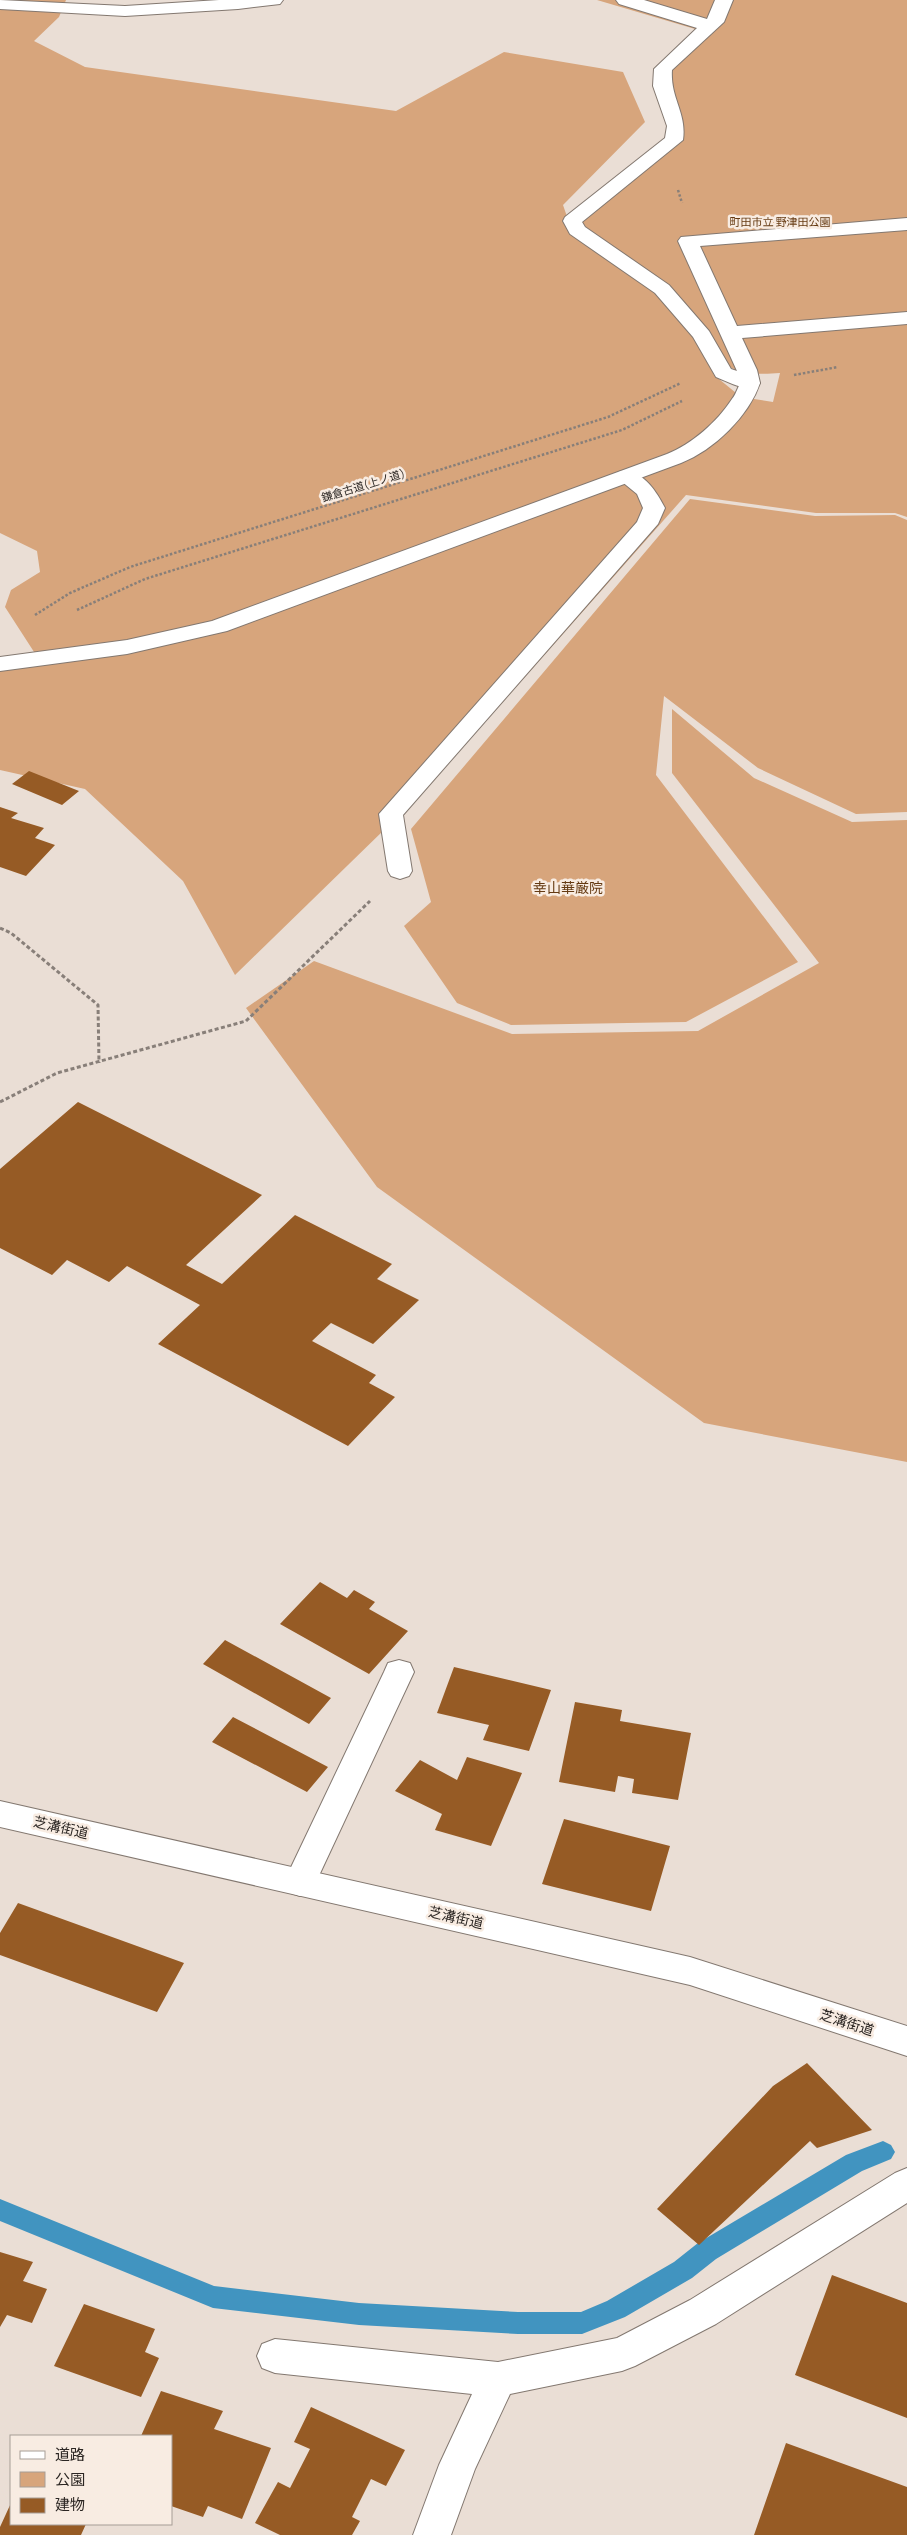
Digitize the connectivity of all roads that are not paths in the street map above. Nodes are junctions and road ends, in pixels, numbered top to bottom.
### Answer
1 (274, 0) edge
2 (625, 0) edge
3 (724, 0) edge
4 (0, 4) edge
5 (710, 27) junction
6 (907, 224) edge
7 (907, 318) edge
8 (730, 332) junction
9 (750, 383) junction
10 (626, 476) junction
11 (0, 664) edge
12 (400, 871) road end
13 (399, 1672) dead end
14 (0, 1814) edge
15 (300, 1882) junction
16 (907, 2041) edge
17 (907, 2184) edge
18 (275, 2356) dead end
19 (498, 2378) junction
20 (432, 2535) edge

1 - 4 street
2 - 5 street
3 - 5 street
5 - 9 street
6 - 8 street
7 - 8 street
8 - 9 street
9 - 10 street
10 - 11 street
10 - 12 street
13 - 15 street
14 - 15 street, 芝溝街道
15 - 16 street, 芝溝街道
17 - 19 street
18 - 19 street
19 - 20 street

